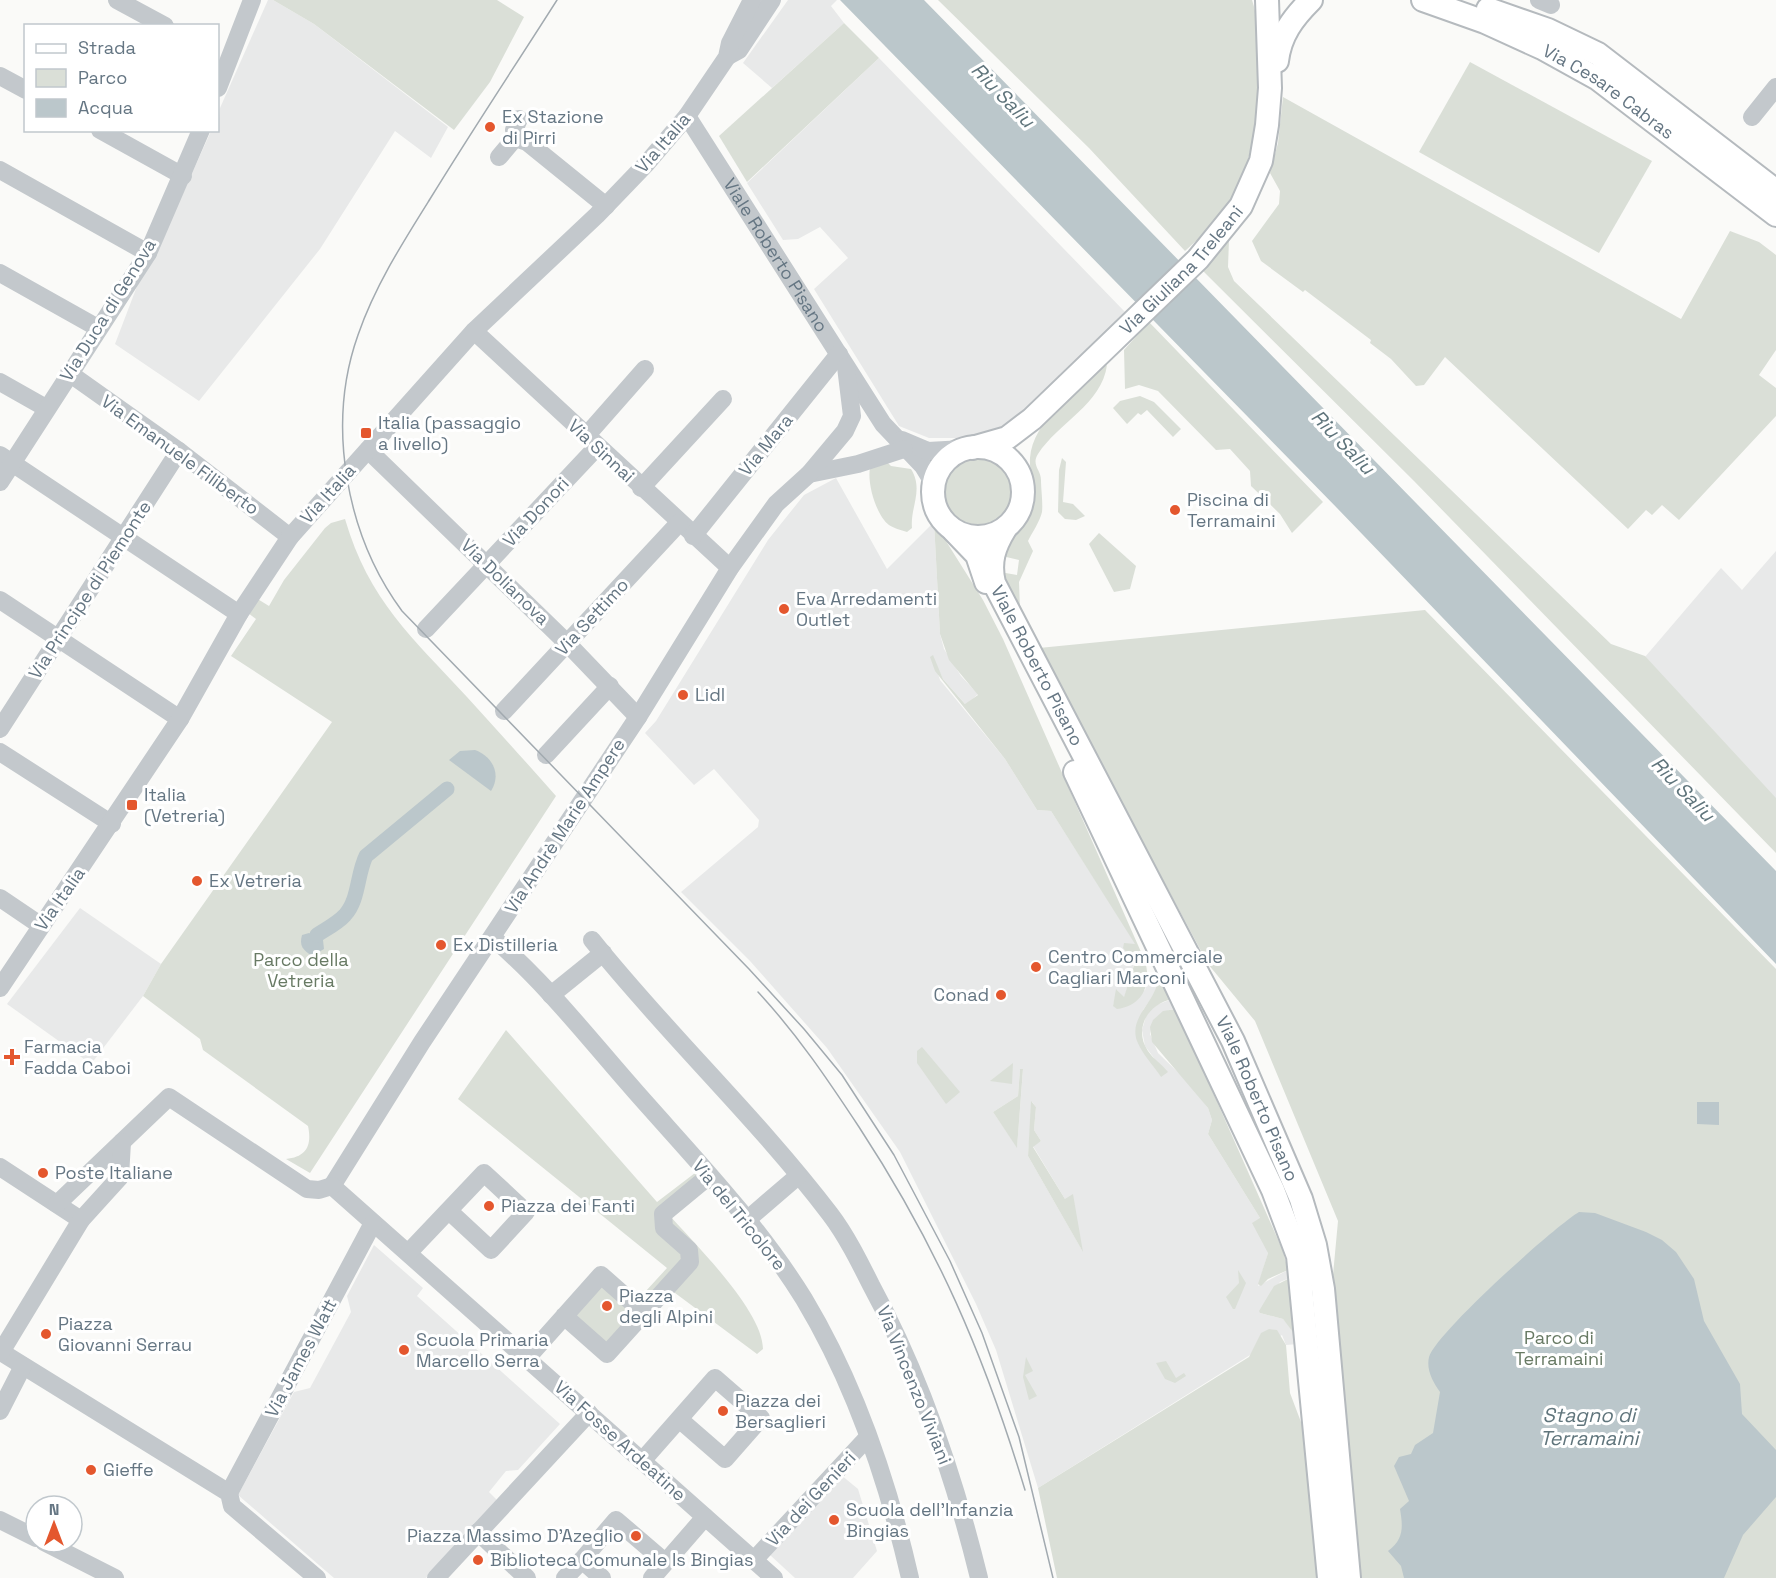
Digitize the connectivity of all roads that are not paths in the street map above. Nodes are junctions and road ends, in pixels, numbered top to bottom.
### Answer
1 (117, 0) edge
2 (252, 0) edge
3 (752, 0) edge
4 (772, 0) edge
5 (1267, 0) edge
6 (1311, 0) edge
7 (1330, 0) edge
8 (1423, 0) edge
9 (1466, 0) edge
10 (1294, 18) junction
11 (161, 24) edge
12 (223, 56) edge
13 (727, 57) junction
14 (0, 76) edge
15 (219, 82) edge
16 (1776, 87) edge
17 (1270, 88) junction
18 (24, 89) edge
19 (687, 116) junction
20 (1752, 117) dead end
21 (519, 119) dead end
22 (104, 132) edge
23 (200, 132) edge
24 (515, 138) junction
25 (499, 157) dead end
26 (0, 170) edge
27 (183, 176) junction
28 (1776, 191) edge
29 (606, 206) junction
30 (1776, 215) edge
31 (148, 253) junction
32 (0, 273) edge
33 (98, 328) junction
34 (474, 332) junction
35 (842, 361) junction
36 (645, 369) dead end
37 (69, 373) junction
38 (0, 382) edge
39 (723, 399) dead end
40 (46, 408) junction
41 (1032, 419) junction
42 (883, 424) junction
43 (591, 442) junction
44 (968, 448) junction
45 (904, 449) junction
46 (368, 450) junction
47 (179, 451) junction
48 (6, 459) edge
49 (809, 474) junction
50 (1021, 475) junction
51 (0, 482) edge
52 (934, 484) junction
53 (641, 488) junction
54 (679, 523) junction
55 (1005, 529) junction
56 (954, 531) junction
57 (693, 536) junction
58 (290, 537) junction
59 (125, 538) junction
60 (487, 565) junction
61 (730, 568) junction
62 (0, 600) edge
63 (239, 614) junction
64 (426, 629) dead end
65 (59, 638) junction
66 (568, 644) junction
67 (610, 686) junction
68 (504, 711) dead end
69 (638, 717) junction
70 (180, 719) junction
71 (0, 729) edge
72 (0, 752) edge
73 (546, 755) dead end
74 (112, 824) junction
75 (0, 898) edge
76 (40, 925) junction
77 (492, 938) junction
78 (0, 988) edge
79 (551, 996) junction
80 (122, 1142) junction
81 (0, 1167) edge
82 (709, 1176) junction
83 (798, 1176) junction
84 (332, 1186) junction
85 (57, 1204) junction
86 (449, 1211) dead end
87 (81, 1220) junction
88 (748, 1220) junction
89 (373, 1223) junction
90 (409, 1252) junction
91 (644, 1313) junction
92 (564, 1317) junction
93 (2, 1344) edge
94 (527, 1358) junction
95 (23, 1366) junction
96 (0, 1411) edge
97 (589, 1413) junction
98 (679, 1419) junction
99 (868, 1437) junction
100 (642, 1461) junction
101 (229, 1493) junction
102 (705, 1517) junction
103 (0, 1520) edge
104 (24, 1532) edge
105 (478, 1532) junction
106 (68, 1554) edge
107 (582, 1560) junction
108 (754, 1560) junction
109 (665, 1562) junction
110 (115, 1578) edge
111 (317, 1578) edge
112 (436, 1578) edge
113 (527, 1578) edge
114 (565, 1578) edge
115 (602, 1578) edge
116 (652, 1578) edge
117 (774, 1578) edge
118 (910, 1578) edge
119 (979, 1578) edge
120 (1329, 1578) edge
121 (1349, 1578) edge

1 - 11 street
2 - 12 street
3 - 13 street, Via Italia
4 - 13 street, Via Italia
5 - 17 main road, Via Giuliana Treleani
6 - 10 main road, Via Giuliana Treleani
7 - 10 main road
8 - 30 main road, Via Cesare Cabras
9 - 28 main road, Via Cesare Cabras
10 - 17 main road, Via Giuliana Treleani
12 - 15 street
13 - 19 street, Via Italia
14 - 18 street
16 - 20 street
17 - 41 main road, Via Giuliana Treleani
19 - 29 street, Via Italia
19 - 35 street, Viale Roberto Pisano
21 - 24 street
22 - 27 street
23 - 27 street, Via Duca di Genova
24 - 25 street
24 - 29 street
26 - 31 street
27 - 31 street, Via Duca di Genova
29 - 34 street, Via Italia
31 - 33 street, Via Duca di Genova
32 - 33 street
33 - 37 street, Via Duca di Genova
34 - 43 street, Via Sinnai
34 - 46 street, Via Italia
35 - 42 street, Viale Roberto Pisano
35 - 49 street, Via Andrè Marie Ampere
35 - 57 street, Via Mara
36 - 43 street, Via Donori
37 - 40 street, Via Duca di Genova
37 - 47 street, Via Emanuele Filiberto
38 - 40 street
39 - 53 street
40 - 48 street, Via Duca di Genova
41 - 44 main road, Via Giuliana Treleani
41 - 50 main road, Via Giuliana Treleani
42 - 44 street, Viale Roberto Pisano
42 - 45 street, Viale Roberto Pisano
43 - 53 street, Via Sinnai
43 - 60 street, Via Donori
44 - 50 main road
44 - 52 main road
45 - 49 street
45 - 52 street, Viale Roberto Pisano
46 - 58 street, Via Italia
46 - 60 street, Via Dolianova
47 - 58 street, Via Emanuele Filiberto
47 - 59 street, Via Principe di Piemonte
48 - 51 street, Via Duca di Genova
48 - 59 street
49 - 61 street, Via Andrè Marie Ampere
50 - 55 main road
52 - 56 main road
53 - 54 street, Via Sinnai
54 - 57 street, Via Sinnai
54 - 66 street, Via Settimo
55 - 56 main road
55 - 121 main road, Viale Roberto Pisano
56 - 120 main road, Viale Roberto Pisano
57 - 61 street, Via Sinnai
58 - 63 street, Via Italia
59 - 63 street
59 - 65 street, Via Principe di Piemonte
60 - 64 street, Via Donori
60 - 66 street, Via Dolianova
61 - 69 street, Via Andrè Marie Ampere
62 - 65 street
63 - 70 street, Via Italia
65 - 70 street
65 - 71 street, Via Principe di Piemonte
66 - 67 street, Via Dolianova
66 - 68 street, Via Settimo
67 - 69 street, Via Dolianova
67 - 73 street
69 - 77 street, Via Andrè Marie Ampere
70 - 74 street, Via Italia
72 - 74 street
74 - 76 street, Via Italia
75 - 76 street
76 - 78 street, Via Italia
77 - 79 street, Via del Tricolore
77 - 84 street, Via Andrè Marie Ampere
79 - 82 street, Via del Tricolore
79 - 83 street, Via Vincenzo Viviani
80 - 84 street
80 - 85 street
80 - 87 street
81 - 85 street
82 - 88 street, Via del Tricolore
82 - 91 street
83 - 88 street
83 - 119 street, Via Vincenzo Viviani
84 - 89 street, Via Fosse Ardeatine
85 - 87 street
86 - 90 street
87 - 93 street
88 - 99 street, Via del Tricolore
89 - 90 street, Via Fosse Ardeatine
89 - 101 street, Via James Watt
90 - 94 street, Via Fosse Ardeatine
91 - 92 street
91 - 92 street
92 - 94 street
93 - 95 street
94 - 97 street, Via Fosse Ardeatine
95 - 96 street
95 - 101 street
97 - 100 street, Via Fosse Ardeatine
97 - 105 street
98 - 98 street
98 - 100 street
99 - 108 street, Via dei Genieri
99 - 118 street, Via del Tricolore
100 - 102 street, Via Fosse Ardeatine
101 - 111 street
102 - 108 street, Via Fosse Ardeatine
102 - 109 street
103 - 104 street
105 - 112 street
105 - 113 street
106 - 110 street
107 - 109 street
107 - 114 street
107 - 115 street
108 - 117 street, Via Fosse Ardeatine
109 - 116 street

